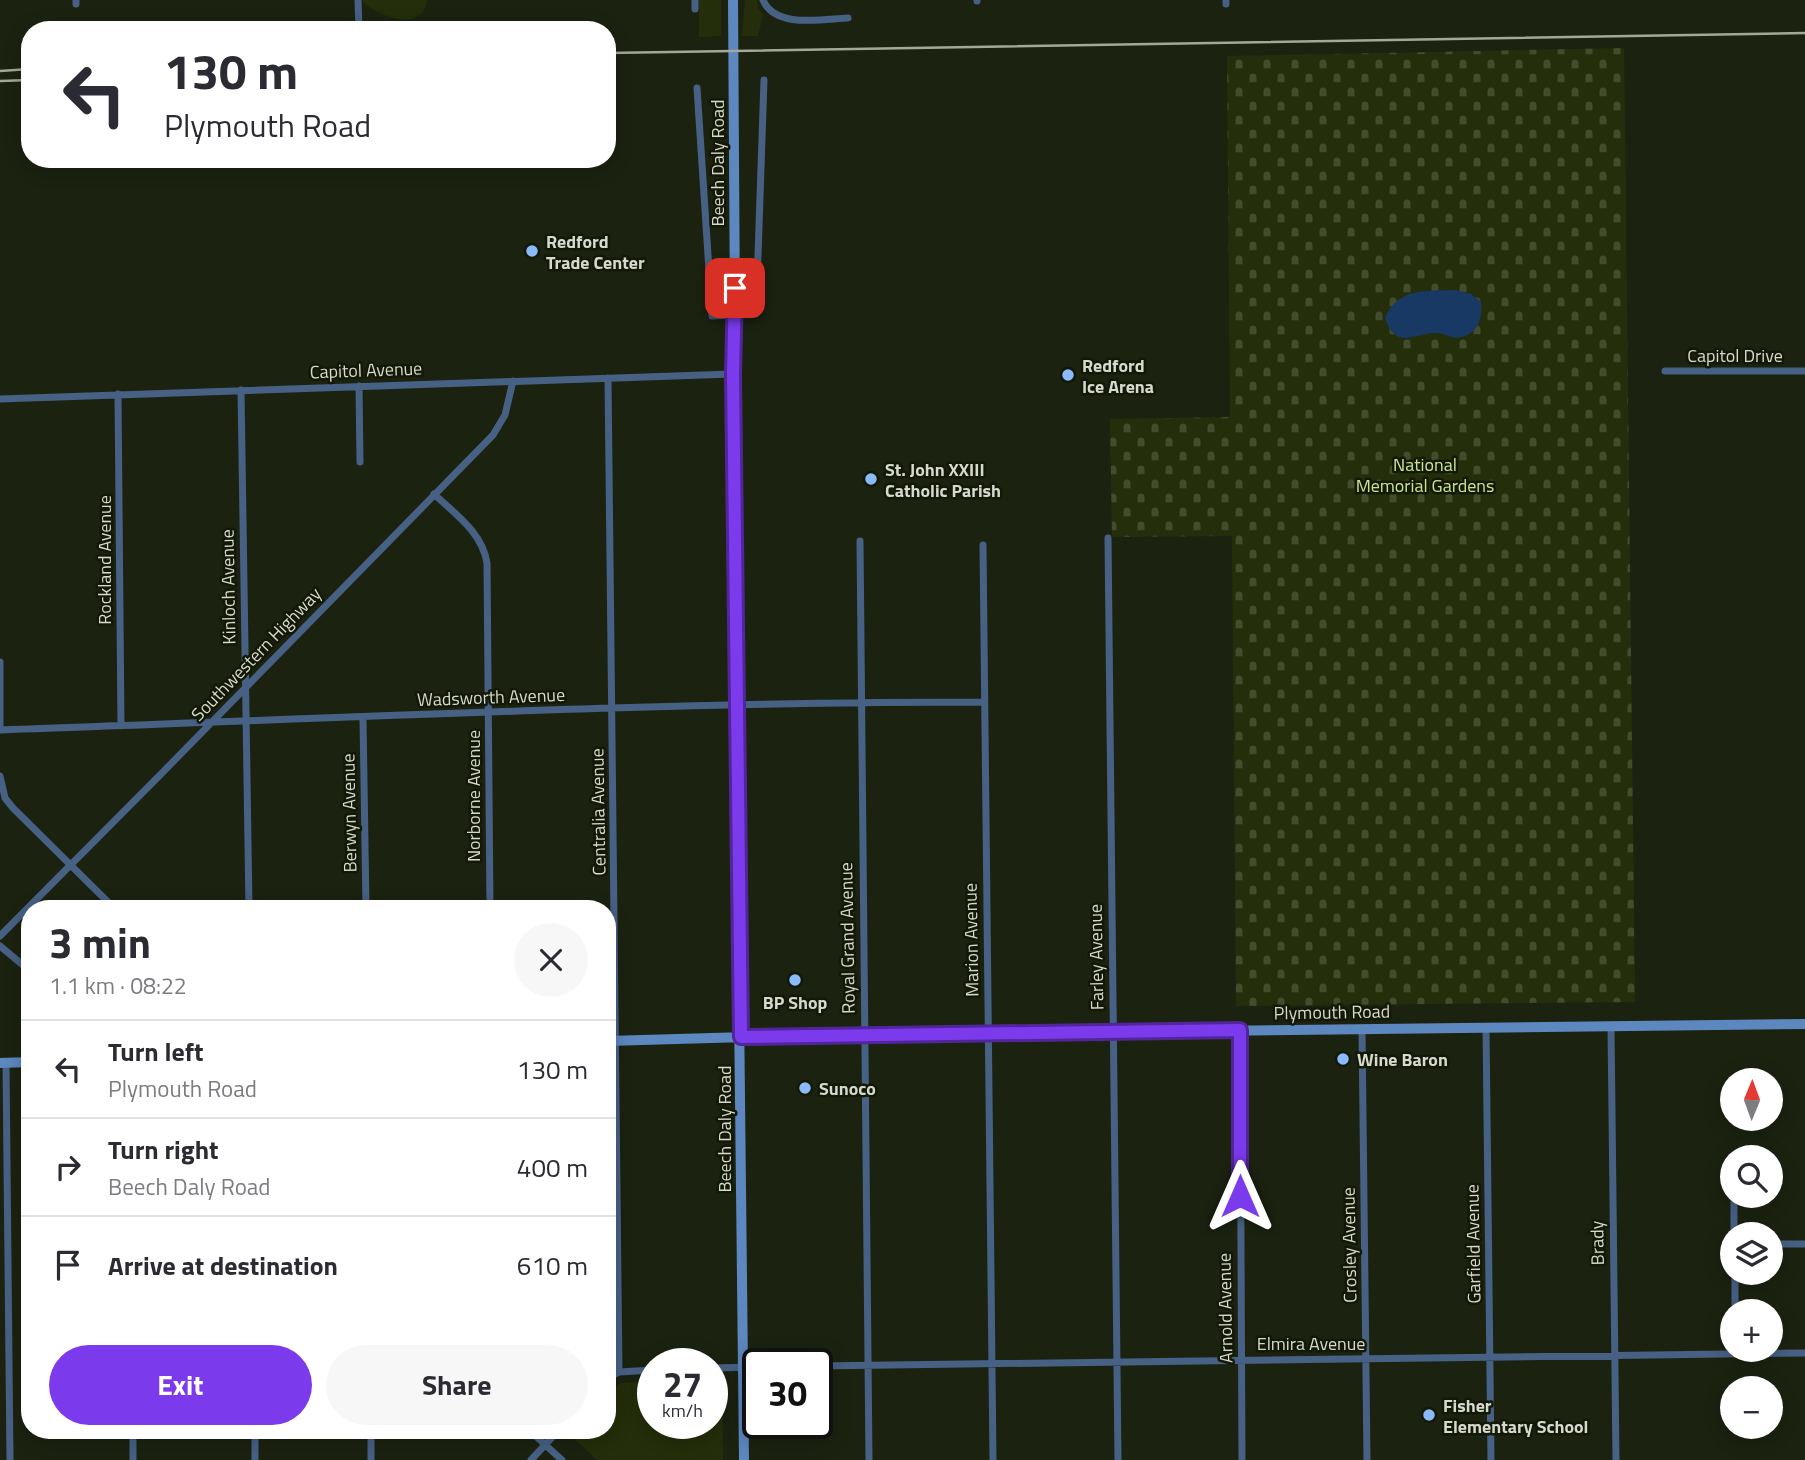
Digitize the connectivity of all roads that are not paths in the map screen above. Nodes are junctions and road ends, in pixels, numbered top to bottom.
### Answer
1 (358, 0) edge
2 (733, 0) edge
3 (765, 4) edge
4 (848, 18) dead end
5 (359, 21) edge
6 (764, 80) dead end
7 (698, 88) dead end
8 (735, 316) junction
9 (1665, 371) dead end
10 (1805, 371) edge
11 (733, 374) junction
12 (608, 378) junction
13 (513, 381) junction
14 (359, 386) junction
15 (241, 390) junction
16 (118, 394) junction
17 (0, 399) edge
18 (360, 462) dead end
19 (434, 494) junction
20 (1108, 538) dead end
21 (860, 541) dead end
22 (983, 545) dead end
23 (0, 662) edge
24 (246, 687) junction
25 (984, 702) junction
26 (861, 703) junction
27 (736, 705) junction
28 (612, 709) junction
29 (489, 713) junction
30 (363, 718) junction
31 (246, 722) junction
32 (211, 723) junction
33 (121, 726) junction
34 (0, 729) edge
35 (0, 776) edge
36 (71, 864) junction
37 (36, 900) edge
38 (106, 900) edge
39 (249, 900) edge
40 (366, 900) edge
41 (490, 900) edge
42 (611, 900) edge
43 (21, 915) edge
44 (0, 936) edge
45 (0, 946) edge
46 (21, 964) edge
47 (1805, 1024) edge
48 (1611, 1026) junction
49 (1486, 1028) junction
50 (1362, 1029) junction
51 (1240, 1030) junction
52 (1113, 1031) junction
53 (988, 1033) junction
54 (864, 1035) junction
55 (741, 1037) junction
56 (616, 1041) edge
57 (21, 1062) edge
58 (3, 1063) edge
59 (3, 1127) edge
60 (1783, 1244) edge
61 (1805, 1244) edge
62 (616, 1248) edge
63 (743, 1348) edge
64 (1720, 1352) edge
65 (1783, 1353) edge
66 (1805, 1353) edge
67 (1614, 1356) junction
68 (1490, 1357) junction
69 (1241, 1359) junction
70 (1366, 1359) junction
71 (1116, 1362) junction
72 (992, 1363) junction
73 (833, 1366) edge
74 (868, 1366) junction
75 (637, 1371) edge
76 (619, 1372) junction
77 (616, 1374) edge
78 (132, 1439) edge
79 (255, 1439) edge
80 (371, 1439) edge
81 (539, 1439) edge
82 (551, 1439) edge
83 (744, 1439) edge
84 (545, 1445) junction
85 (10, 1460) edge
86 (133, 1460) edge
87 (255, 1460) edge
88 (371, 1460) edge
89 (531, 1460) edge
90 (562, 1460) edge
91 (744, 1460) edge
92 (869, 1460) edge
93 (993, 1460) edge
94 (1118, 1460) edge
95 (1242, 1460) edge
96 (1367, 1460) edge
97 (1491, 1460) edge
98 (1615, 1460) edge

1 - 5 street
2 - 8 main road, Beech Daly Road
3 - 4 street
6 - 8 street
7 - 8 street
8 - 11 main road, Beech Daly Road
9 - 10 street, Capitol Drive
11 - 12 street, Capitol Avenue
11 - 27 main road, Beech Daly Road
12 - 13 street, Capitol Avenue
12 - 28 street, Centralia Avenue
13 - 14 street, Capitol Avenue
13 - 19 street, Southwestern Highway
14 - 15 street, Capitol Avenue
14 - 18 street
15 - 16 street, Capitol Avenue
15 - 24 street, Kinloch Avenue
16 - 17 street, Capitol Avenue
16 - 33 street, Rockland Avenue
19 - 24 street, Southwestern Highway
19 - 29 street, Norborne Avenue
20 - 52 street, Farley Avenue
21 - 26 street, Royal Grand Avenue
22 - 25 street, Marion Avenue
23 - 34 street
24 - 31 street, Kinloch Avenue
24 - 32 street, Southwestern Highway
25 - 26 street, Wadsworth Avenue
25 - 53 street, Marion Avenue
26 - 27 street, Wadsworth Avenue
26 - 54 street, Royal Grand Avenue
27 - 28 street, Wadsworth Avenue
27 - 55 main road, Beech Daly Road
28 - 29 street, Wadsworth Avenue
28 - 42 street, Centralia Avenue
29 - 30 street, Wadsworth Avenue
29 - 41 street, Norborne Avenue
30 - 31 street, Wadsworth Avenue
30 - 40 street, Berwyn Avenue
31 - 32 street, Wadsworth Avenue
31 - 39 street, Kinloch Avenue
32 - 33 street, Wadsworth Avenue
32 - 36 street, Southwestern Highway
33 - 34 street, Wadsworth Avenue
35 - 36 street
36 - 37 street, Southwestern Highway
36 - 38 street
43 - 44 street, Southwestern Highway
45 - 46 street
47 - 48 main road, Plymouth Road
48 - 49 main road, Plymouth Road
48 - 67 street, Brady
49 - 50 main road, Plymouth Road
49 - 68 street, Garfield Avenue
50 - 51 main road, Plymouth Road
50 - 70 street, Crosley Avenue
51 - 52 main road, Plymouth Road
51 - 69 street, Arnold Avenue
52 - 53 main road, Plymouth Road
52 - 71 street, Farley Avenue
53 - 54 main road, Plymouth Road
53 - 72 street, Marion Avenue
54 - 55 main road, Plymouth Road
54 - 74 street, Royal Grand Avenue
55 - 56 main road, Plymouth Road
55 - 63 main road, Beech Daly Road
57 - 58 main road
58 - 59 street
59 - 85 street
60 - 61 street
62 - 76 street, Centralia Avenue
64 - 67 street, Elmira Avenue
65 - 66 street, Elmira Avenue
67 - 68 street, Elmira Avenue
67 - 98 street, Brady
68 - 70 street, Elmira Avenue
68 - 97 street, Garfield Avenue
69 - 70 street, Elmira Avenue
69 - 71 street, Elmira Avenue
69 - 95 street, Arnold Avenue
70 - 96 street, Crosley Avenue
71 - 72 street, Elmira Avenue
71 - 94 street, Farley Avenue
72 - 74 street, Elmira Avenue
72 - 93 street, Marion Avenue
73 - 74 street, Elmira Avenue
74 - 92 street, Royal Grand Avenue
75 - 76 street
76 - 77 street
78 - 86 street
79 - 87 street
80 - 88 street
81 - 84 street
82 - 84 street
83 - 91 main road, Beech Daly Road
84 - 89 street
84 - 90 street

